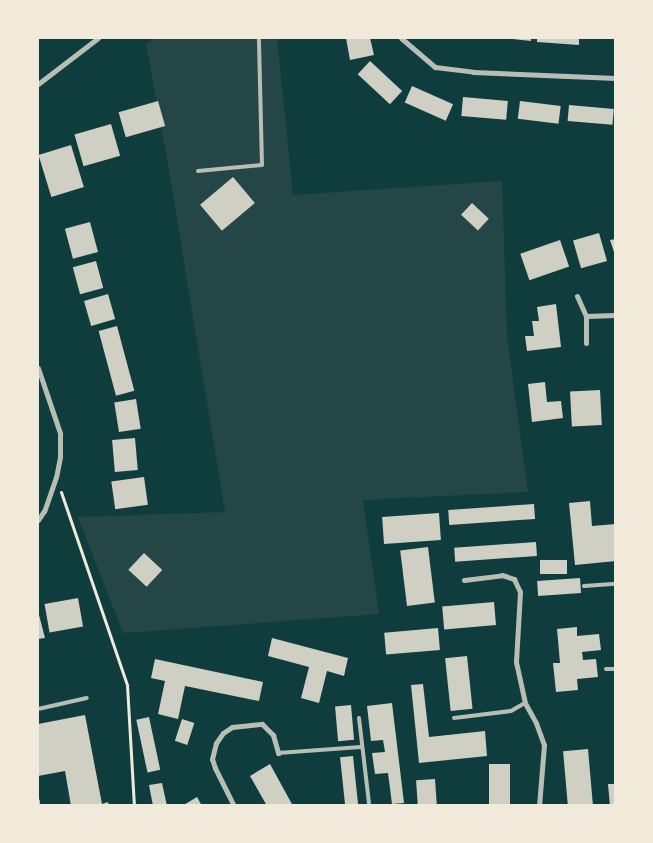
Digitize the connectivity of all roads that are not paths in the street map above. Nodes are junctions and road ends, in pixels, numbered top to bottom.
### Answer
1 (98, 38) edge
2 (259, 38) edge
3 (401, 38) edge
4 (616, 78) edge
5 (38, 84) edge
6 (198, 171) dead end
7 (577, 296) dead end
8 (616, 315) edge
9 (586, 316) junction
10 (586, 343) dead end
11 (38, 368) edge
12 (38, 520) edge
13 (464, 580) dead end
14 (616, 584) edge
15 (584, 586) dead end
16 (616, 668) edge
17 (606, 669) dead end
18 (88, 698) dead end
19 (526, 703) junction
20 (38, 709) edge
21 (359, 718) dead end
22 (454, 718) dead end
23 (361, 747) junction
24 (278, 753) joint
25 (38, 801) edge
26 (369, 803) dead end
27 (38, 806) edge
28 (234, 806) edge
29 (539, 806) edge

1 - 5 street
2 - 6 lane
3 - 4 street
7 - 9 street
8 - 9 street
9 - 10 street
11 - 12 street
13 - 19 street
14 - 15 lane
16 - 17 lane
18 - 20 lane
19 - 22 lane
19 - 29 street
21 - 23 lane
23 - 24 lane
23 - 26 lane
24 - 28 street
25 - 27 lane

